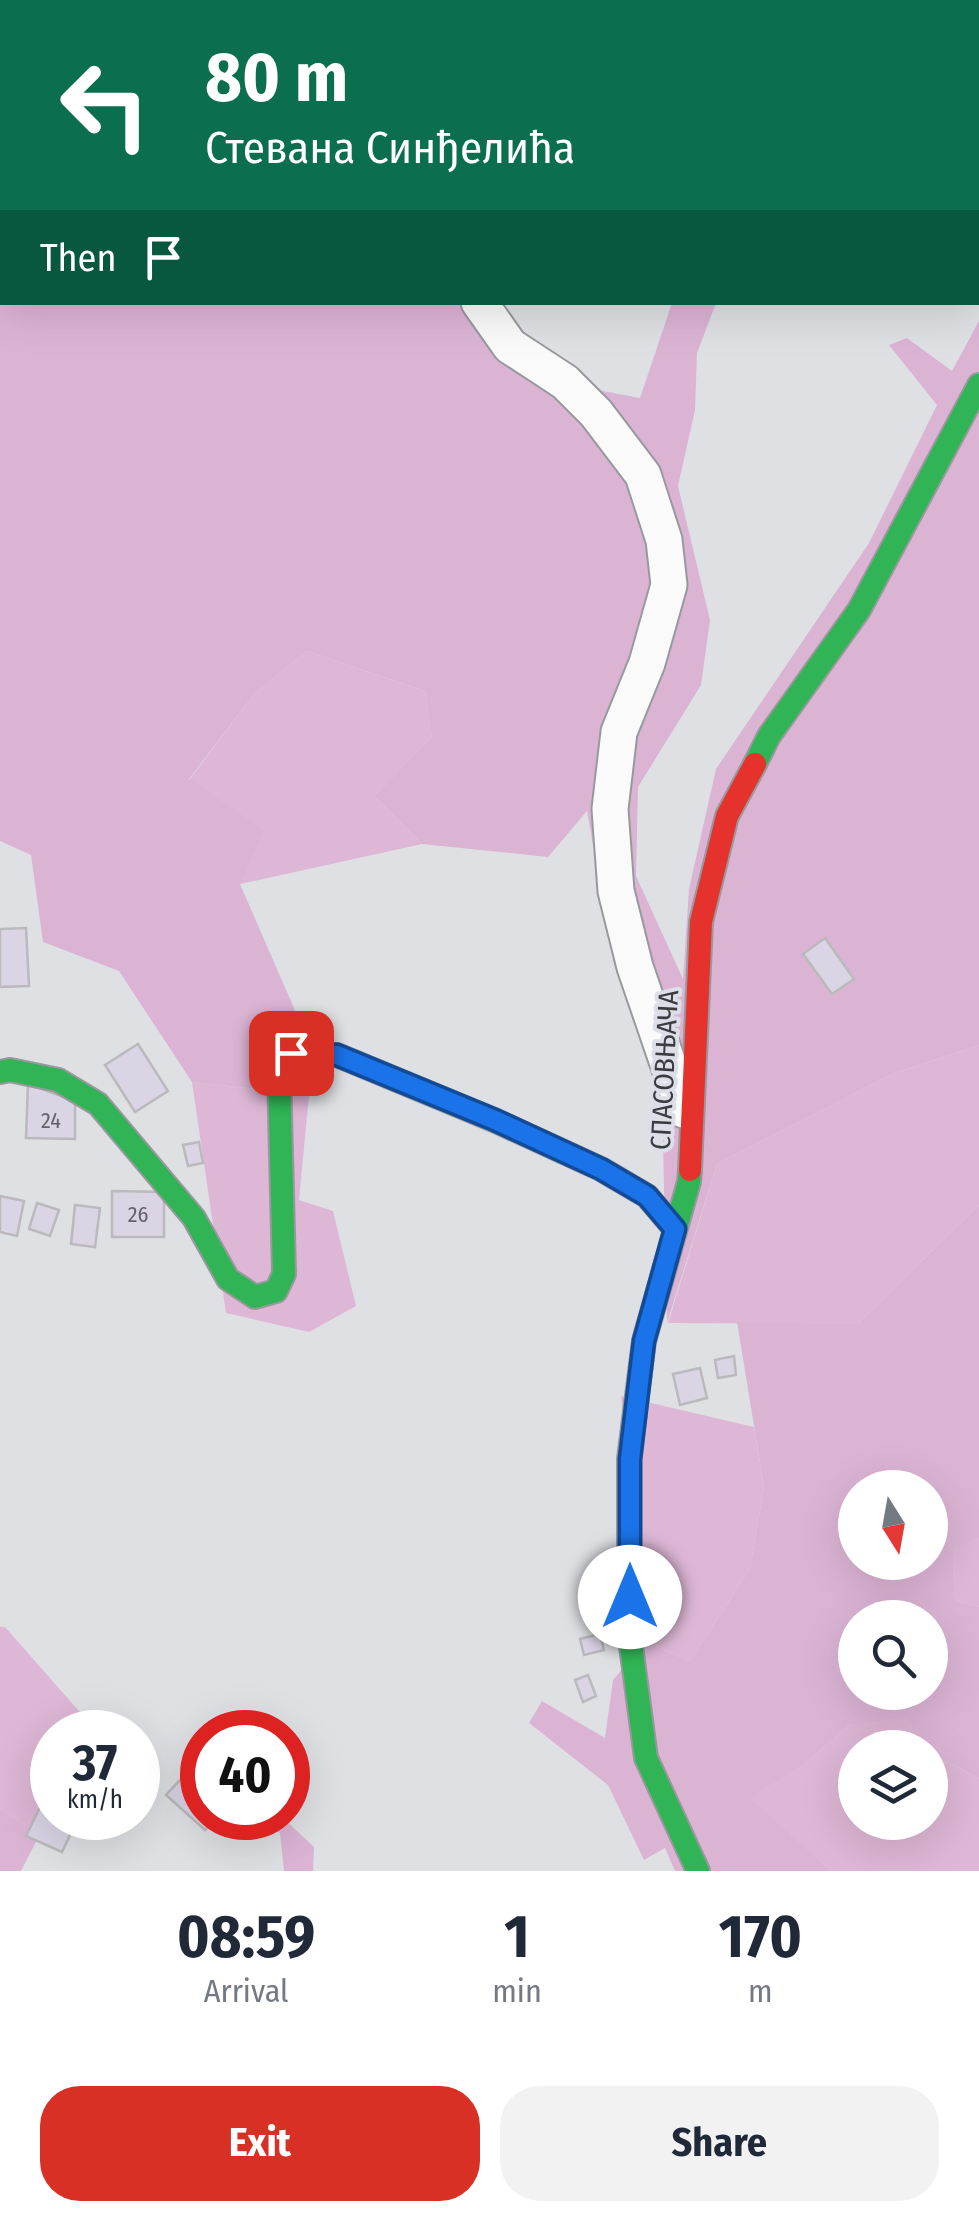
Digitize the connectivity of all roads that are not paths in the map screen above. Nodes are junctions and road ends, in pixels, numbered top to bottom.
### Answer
1 (481, 305) edge
2 (979, 385) edge
3 (0, 1072) edge
4 (692, 1130) junction
5 (675, 1229) junction
6 (698, 1871) edge

1 - 4 street
2 - 4 street, СПАСОВЊАЧА
3 - 5 street
4 - 5 street, СПАСОВЊАЧА
5 - 6 street, СПАСОВЊАЧА

